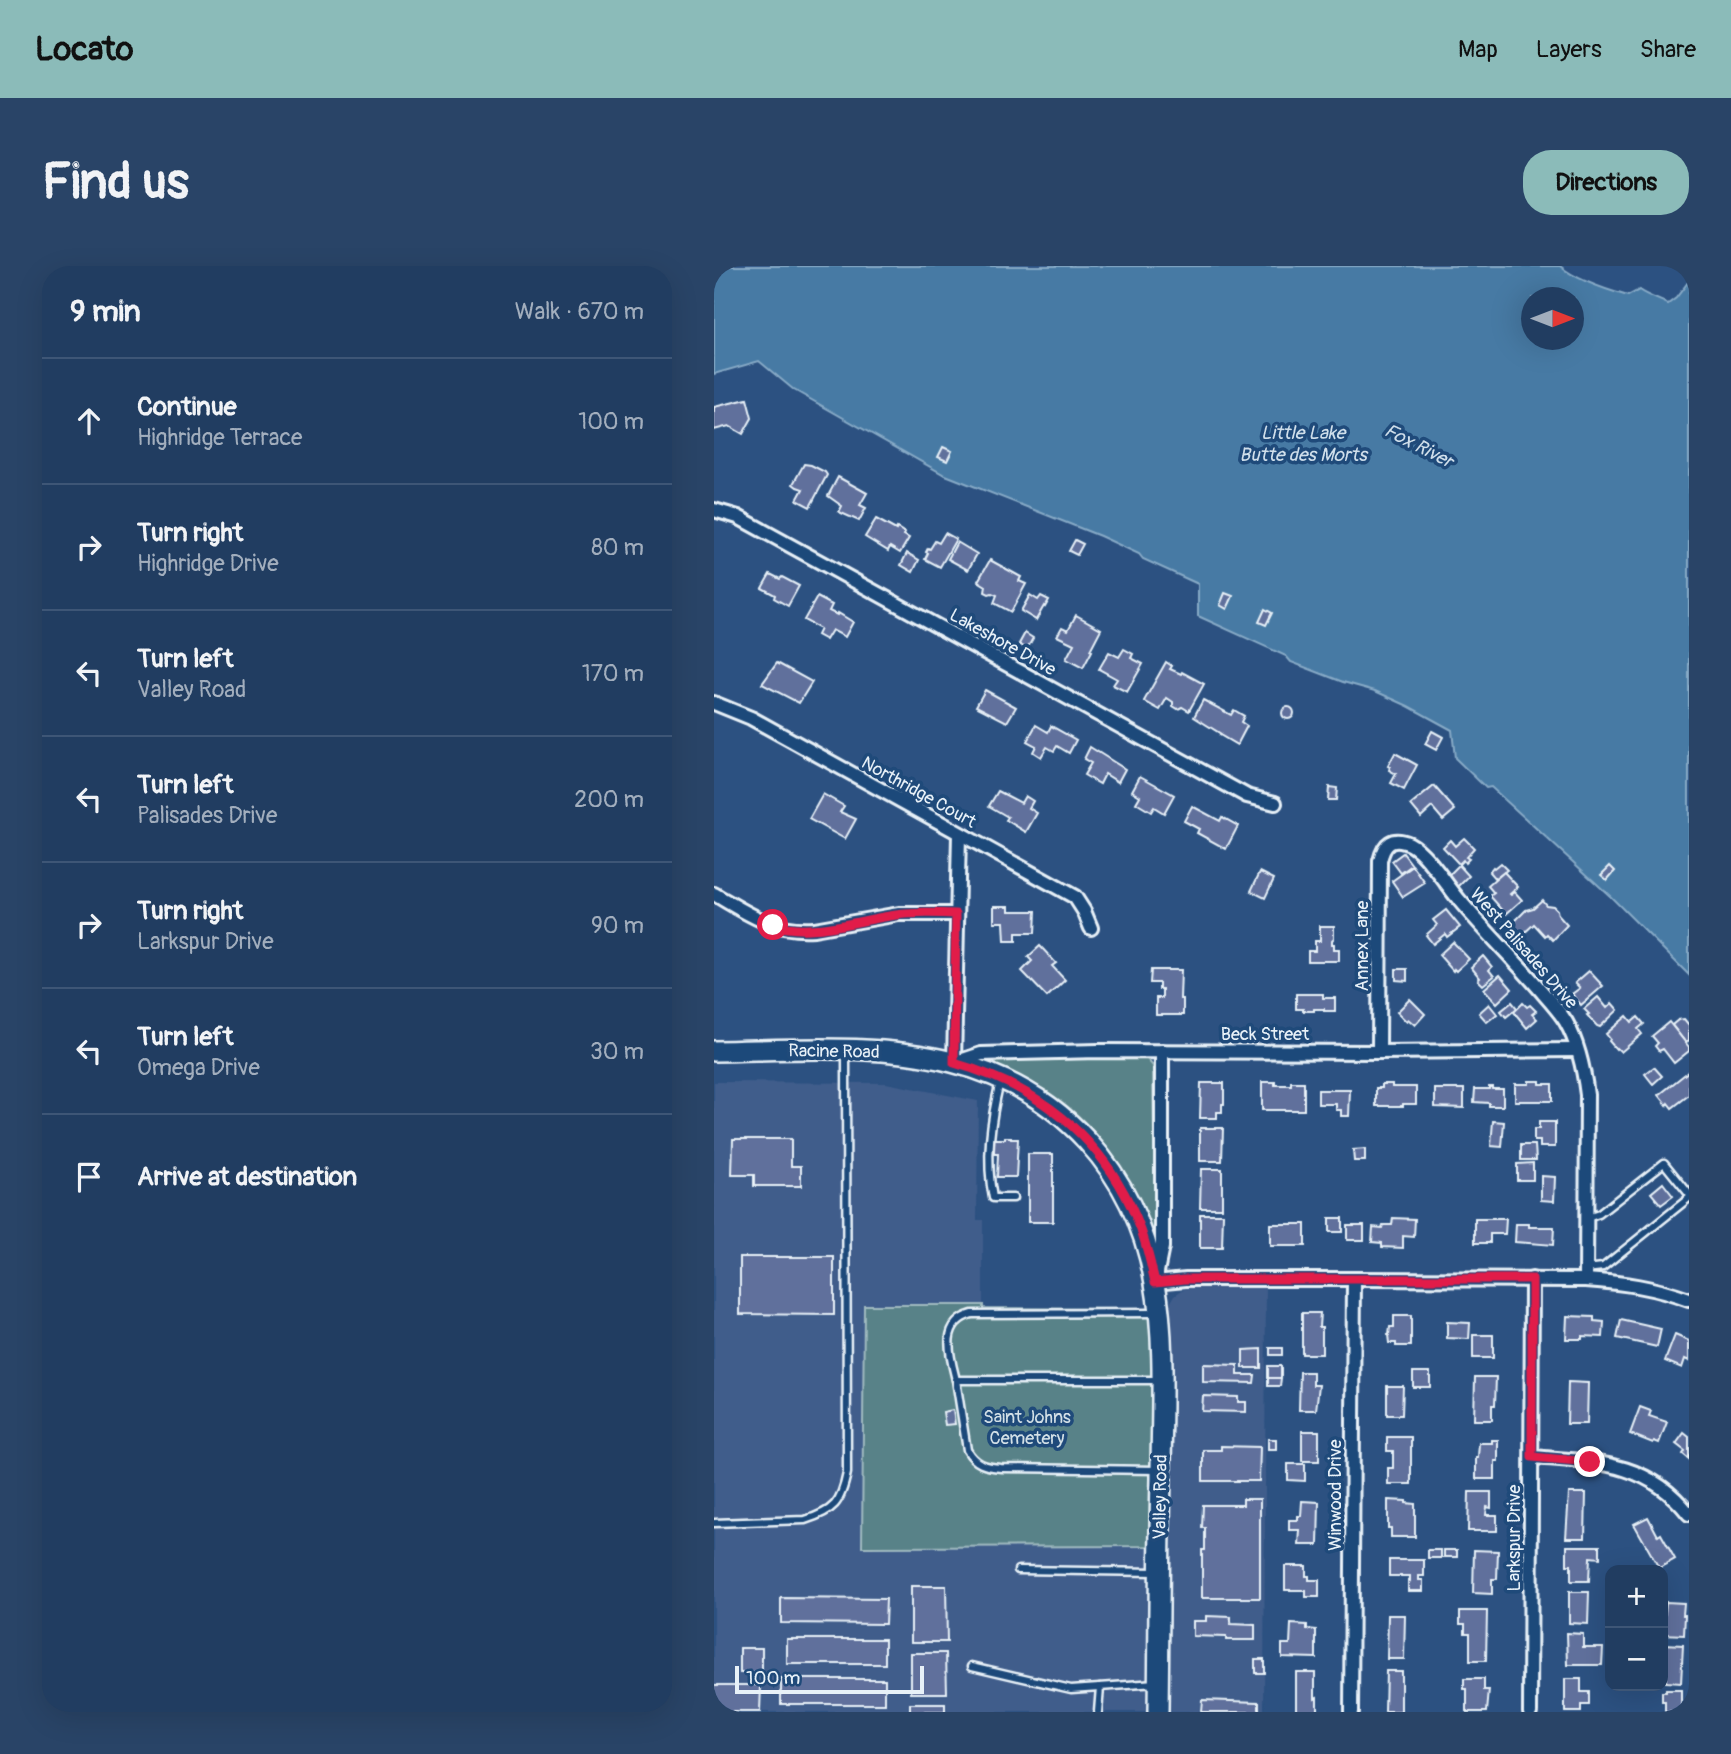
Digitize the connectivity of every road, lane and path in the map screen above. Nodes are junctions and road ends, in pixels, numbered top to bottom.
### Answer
1 (714, 510) edge
2 (714, 703) edge
3 (1275, 803) dead end
4 (959, 834) junction
5 (1388, 843) joint
6 (714, 894) edge
7 (956, 914) junction
8 (1091, 928) dead end
9 (846, 1050) junction
10 (1577, 1050) junction
11 (714, 1051) edge
12 (1162, 1051) junction
13 (1379, 1052) junction
14 (954, 1063) junction
15 (1000, 1079) junction
16 (1689, 1196) edge
17 (1013, 1198) dead end
18 (1586, 1218) junction
19 (1586, 1274) junction
20 (1354, 1279) junction
21 (1532, 1279) junction
22 (1155, 1282) junction
23 (1689, 1300) edge
24 (1159, 1313) junction
25 (956, 1380) junction
26 (1161, 1380) junction
27 (1532, 1457) junction
28 (1161, 1470) junction
29 (1689, 1514) edge
30 (714, 1523) edge
31 (1018, 1570) dead end
32 (1159, 1572) junction
33 (972, 1666) dead end
34 (1158, 1683) junction
35 (1100, 1688) junction
36 (1098, 1712) edge
37 (1158, 1712) edge
38 (1351, 1712) edge
39 (1530, 1712) edge

1 - 3 street, Lakeshore Drive
2 - 4 street, Northridge Court
4 - 7 street
4 - 8 street, Northridge Court
5 - 10 street, West Palisades Drive
5 - 13 street, Annex Lane
6 - 7 street
7 - 14 street
9 - 11 main road, Racine Road
9 - 14 main road, Racine Road
9 - 30 lane
10 - 13 street, Beck Street
10 - 18 street, West Palisades Drive
12 - 13 street, Beck Street
12 - 14 street, Beck Street
12 - 22 street, Valley Road
14 - 15 main road, Valley Road
15 - 17 lane
15 - 22 main road, Valley Road
16 - 18 lane
16 - 19 lane
18 - 19 street, West Palisades Drive
19 - 21 street
19 - 23 street
20 - 21 street
20 - 22 street
20 - 38 street, Winwood Drive
21 - 27 street, Larkspur Drive
22 - 24 main road, Valley Road
24 - 25 lane
24 - 26 main road, Valley Road
25 - 26 lane
25 - 28 lane
26 - 28 main road, Valley Road
27 - 29 street
27 - 39 street, Larkspur Drive
28 - 32 main road, Valley Road
31 - 32 lane
32 - 34 main road, Valley Road
33 - 35 lane
34 - 35 lane
34 - 37 main road, Valley Road
35 - 36 lane

